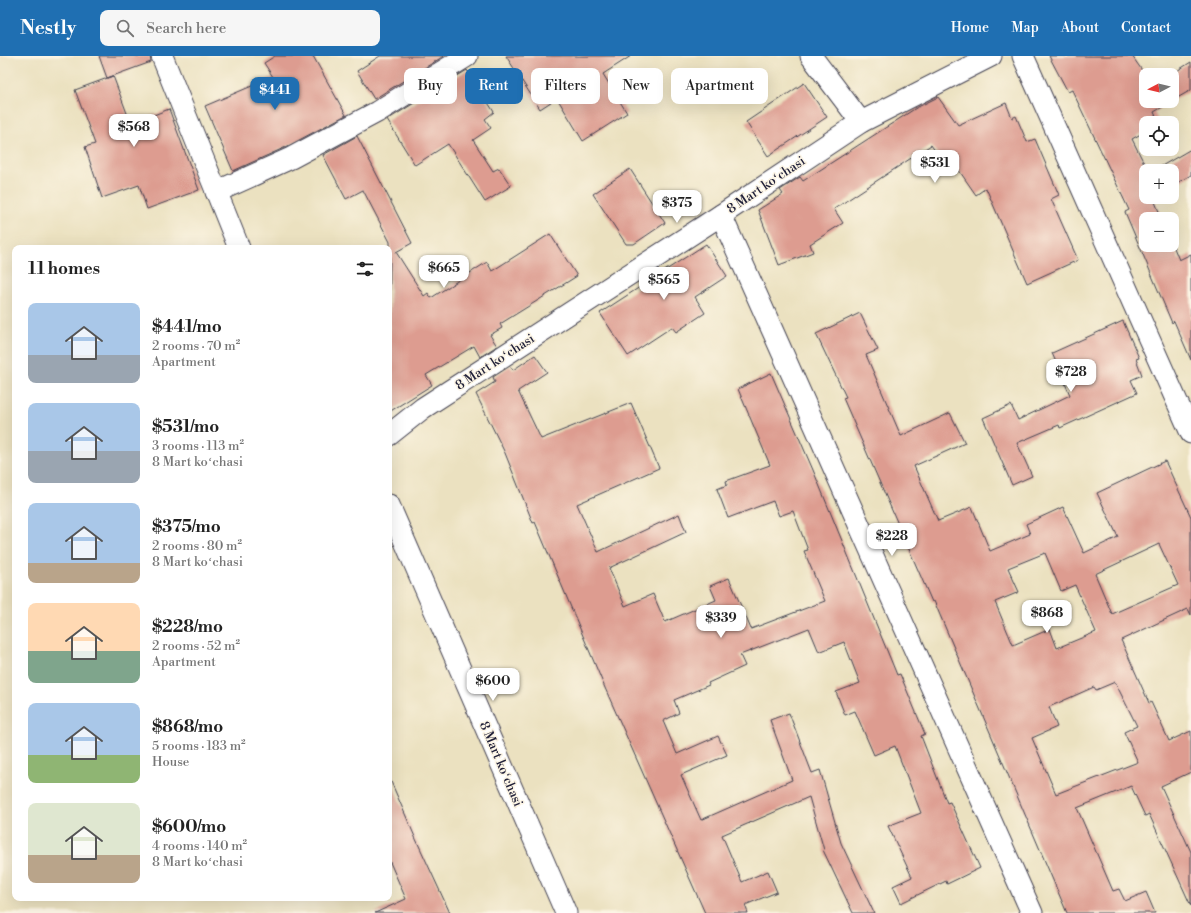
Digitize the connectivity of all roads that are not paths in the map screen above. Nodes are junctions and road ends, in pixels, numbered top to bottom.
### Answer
1 (162, 56) edge
2 (467, 56) edge
3 (811, 56) edge
4 (991, 56) edge
5 (1023, 56) edge
6 (860, 122) junction
7 (216, 192) junction
8 (721, 215) junction
9 (238, 245) edge
10 (392, 432) edge
11 (1191, 433) edge
12 (392, 512) edge
13 (566, 913) edge
14 (1032, 913) edge

1 - 7 street
2 - 7 street
3 - 6 street
4 - 6 street, 8 Mart koʻchasi
5 - 11 street
6 - 8 street, 8 Mart koʻchasi
7 - 9 street
8 - 10 street, 8 Mart koʻchasi
8 - 14 street
12 - 13 street, 8 Mart koʻchasi

